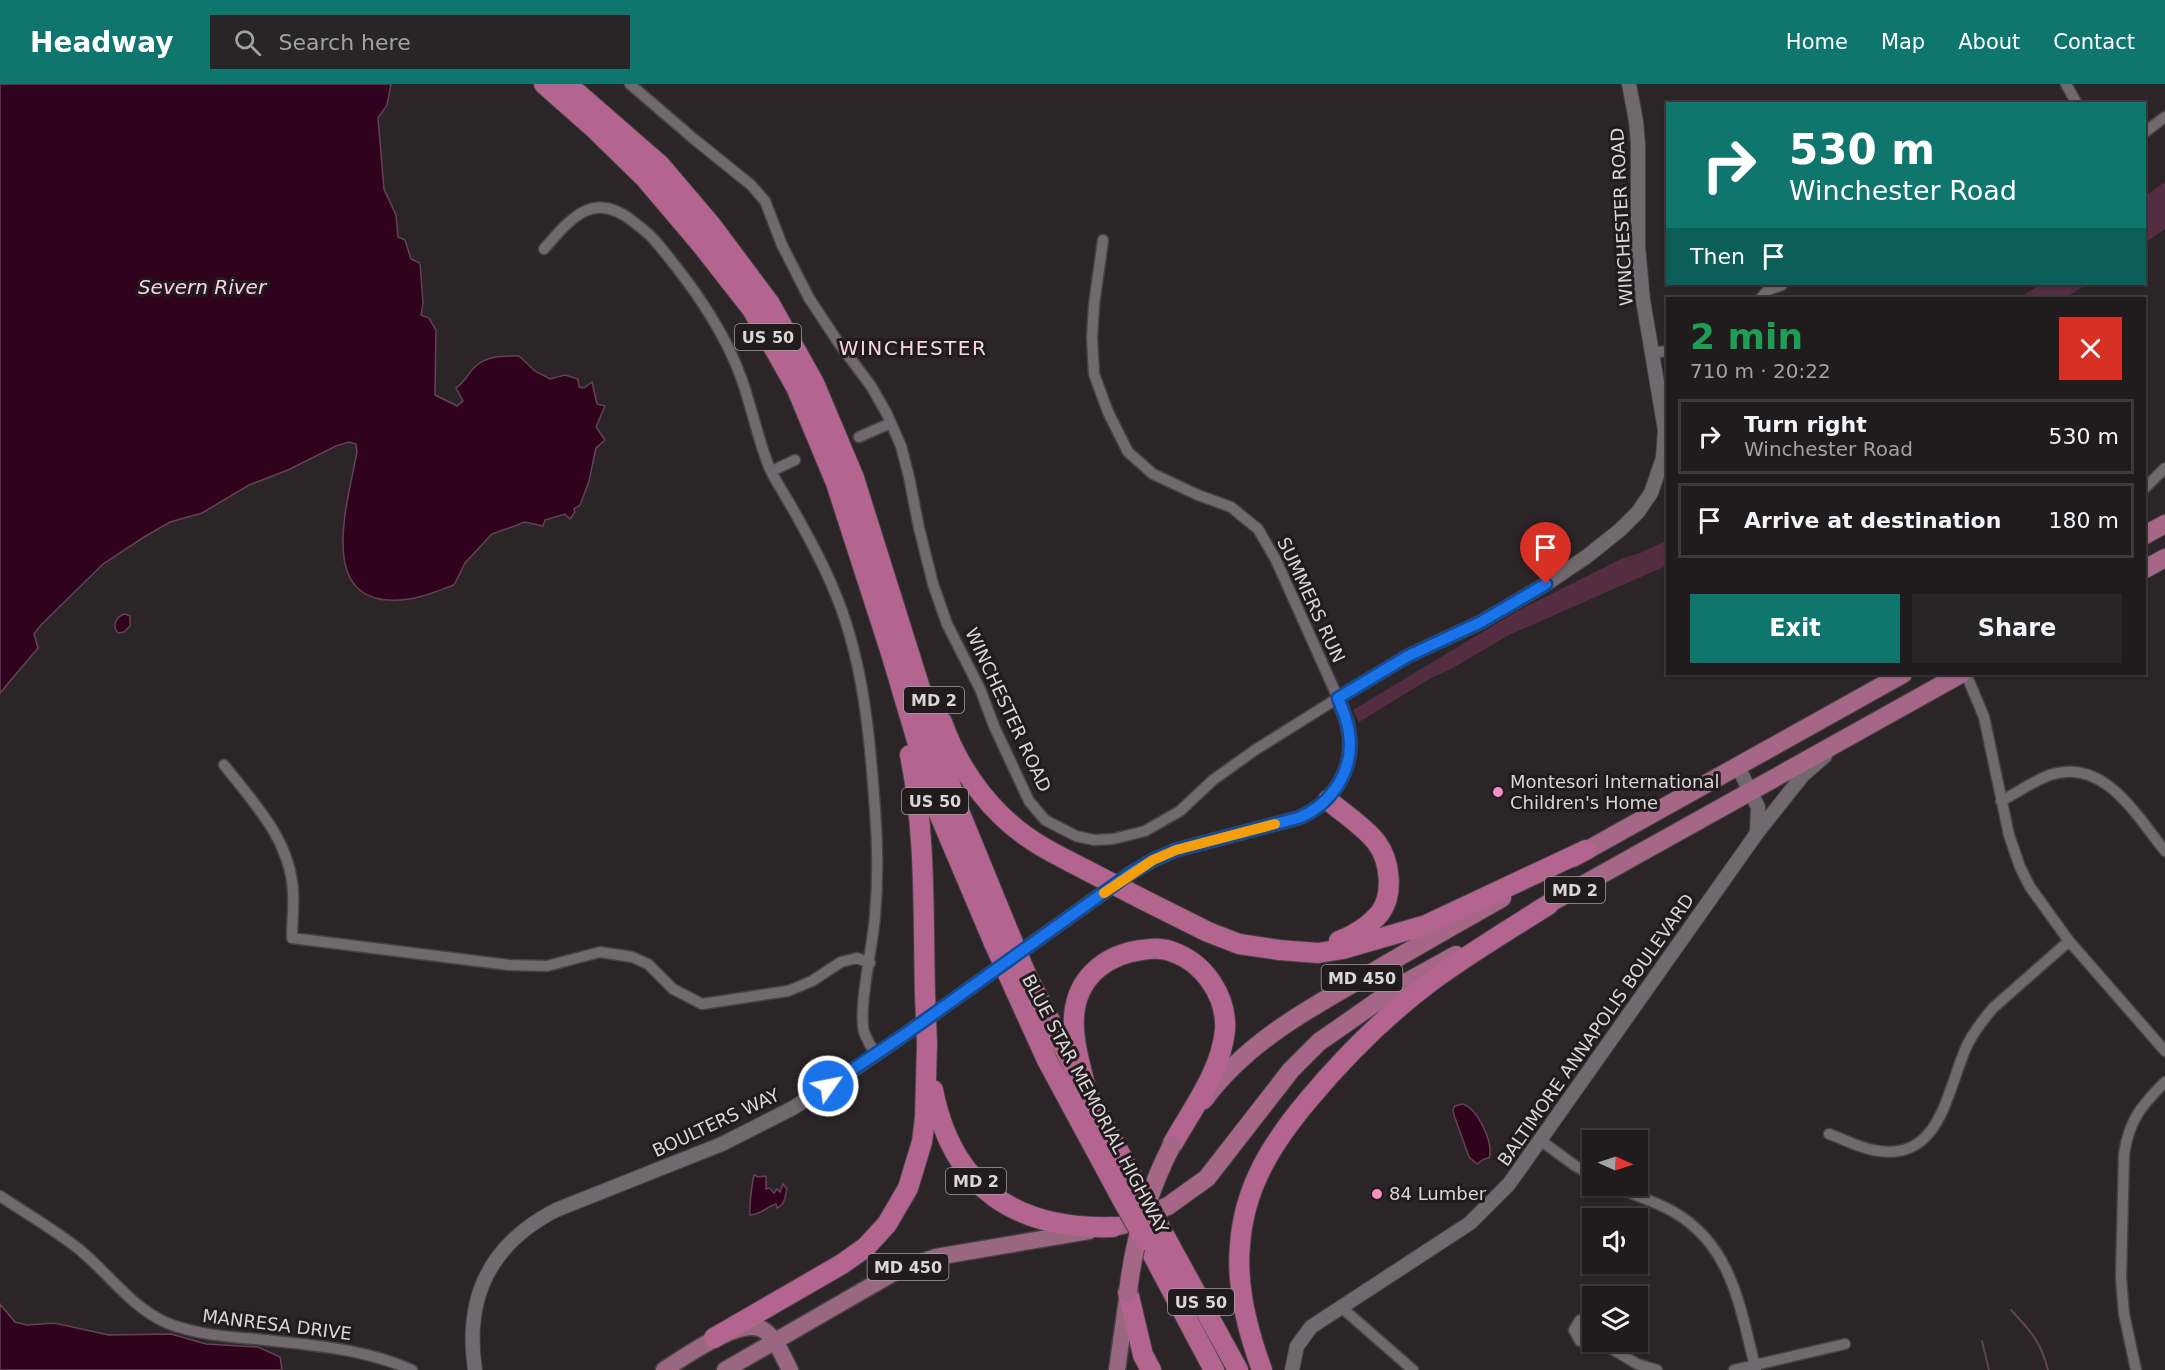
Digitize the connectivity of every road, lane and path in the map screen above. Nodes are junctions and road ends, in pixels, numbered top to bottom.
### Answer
1 (544, 84) edge
2 (567, 84) edge
3 (630, 84) edge
4 (1629, 84) edge
5 (2066, 84) edge
6 (2076, 102) edge
7 (2165, 117) edge
8 (2146, 131) edge
9 (1103, 240) dead end
10 (544, 249) dead end
11 (1782, 285) dead end
12 (1762, 297) edge
13 (1666, 351) edge
14 (1652, 354) junction
15 (891, 423) junction
16 (859, 436) dead end
17 (795, 460) dead end
18 (2165, 468) edge
19 (771, 471) junction
20 (854, 478) junction
21 (2146, 487) edge
22 (2165, 524) edge
23 (2146, 535) edge
24 (2165, 558) edge
25 (2146, 568) edge
26 (891, 653) junction
27 (1901, 675) edge
28 (1959, 675) edge
29 (1966, 675) edge
30 (1338, 698) junction
31 (1850, 736) junction
32 (224, 765) dead end
33 (1738, 767) junction
34 (1750, 791) junction
35 (1328, 800) junction
36 (2001, 801) junction
37 (1757, 833) junction
38 (1586, 850) junction
39 (2165, 851) edge
40 (1548, 905) junction
41 (1001, 938) junction
42 (2069, 941) junction
43 (1280, 950) junction
44 (870, 963) junction
45 (1019, 979) junction
46 (927, 1043) junction
47 (2165, 1051) edge
48 (876, 1054) junction
49 (2165, 1082) edge
50 (1087, 1094) junction
51 (1829, 1134) dead end
52 (1540, 1140) junction
53 (1172, 1145) junction
54 (1582, 1170) edge
55 (1638, 1196) edge
56 (0, 1197) edge
57 (1113, 1227) junction
58 (1154, 1237) junction
59 (1128, 1292) junction
60 (1341, 1307) junction
61 (1582, 1320) edge
62 (714, 1338) junction
63 (1582, 1341) edge
64 (775, 1342) junction
65 (1845, 1344) dead end
66 (1617, 1352) edge
67 (1756, 1367) edge
68 (412, 1370) edge
69 (475, 1370) edge
70 (664, 1370) edge
71 (725, 1370) edge
72 (790, 1370) edge
73 (1117, 1370) edge
74 (1151, 1370) edge
75 (1214, 1370) edge
76 (1238, 1370) edge
77 (1262, 1370) edge
78 (1292, 1370) edge
79 (1413, 1370) edge
80 (1657, 1370) edge
81 (1734, 1370) edge
82 (2136, 1370) edge

1 - 26 highway, BLUE STAR MEMORIAL HIGHWAY / US 50
2 - 20 highway, BLUE STAR MEMORIAL HIGHWAY / US 50
3 - 15 street, WINCHESTER ROAD
4 - 14 street, WINCHESTER ROAD
5 - 6 street
7 - 8 street
9 - 30 street, SUMMERS RUN
10 - 19 street
11 - 12 street
13 - 14 street
14 - 30 street, WINCHESTER ROAD
15 - 16 street
15 - 30 street, WINCHESTER ROAD
17 - 19 street
18 - 21 street
19 - 44 street
20 - 41 highway, BLUE STAR MEMORIAL HIGHWAY / US 50
20 - 43 highway, MD 2, bridge
22 - 23 highway
24 - 25 highway
26 - 41 highway, BLUE STAR MEMORIAL HIGHWAY / US 50
26 - 46 highway, MD 2, bridge
27 - 33 highway, MD 2
28 - 31 highway, MD 2
29 - 36 street
30 - 35 street, BOULTERS WAY
31 - 34 highway, MD 2
31 - 37 street, BALTIMORE ANNAPOLIS BOULEVARD
32 - 44 street
33 - 34 street
33 - 38 highway, MD 2
34 - 37 street
34 - 40 highway, MD 2
35 - 43 highway
35 - 48 street, BOULTERS WAY
36 - 39 street
36 - 42 street
37 - 52 street, BALTIMORE ANNAPOLIS BOULEVARD
38 - 43 highway
38 - 53 highway, MD 450
40 - 57 highway, MD 2
40 - 77 highway
41 - 45 highway, BLUE STAR MEMORIAL HIGHWAY / US 50, bridge
42 - 47 street
42 - 51 street
44 - 48 street
45 - 50 highway, BLUE STAR MEMORIAL HIGHWAY / US 50
45 - 58 highway, BLUE STAR MEMORIAL HIGHWAY / US 50, bridge
46 - 57 highway, MD 2
46 - 62 highway
48 - 69 street, BOULTERS WAY
49 - 82 street
50 - 53 highway
50 - 58 highway, BLUE STAR MEMORIAL HIGHWAY / US 50, bridge
52 - 54 street
52 - 60 street, BALTIMORE ANNAPOLIS BOULEVARD
53 - 59 highway, MD 450, bridge
55 - 67 street
56 - 68 street, MANRESA DRIVE
57 - 64 main road, MD 450
58 - 75 highway, BLUE STAR MEMORIAL HIGHWAY / US 50
58 - 76 highway, BLUE STAR MEMORIAL HIGHWAY / US 50
59 - 73 main road, MD 450
59 - 74 highway
60 - 78 street, BALTIMORE ANNAPOLIS BOULEVARD
60 - 79 street
61 - 63 street
62 - 64 main road
62 - 70 main road
64 - 71 main road, MD 450
64 - 72 main road
65 - 67 street
66 - 80 street
67 - 81 street

